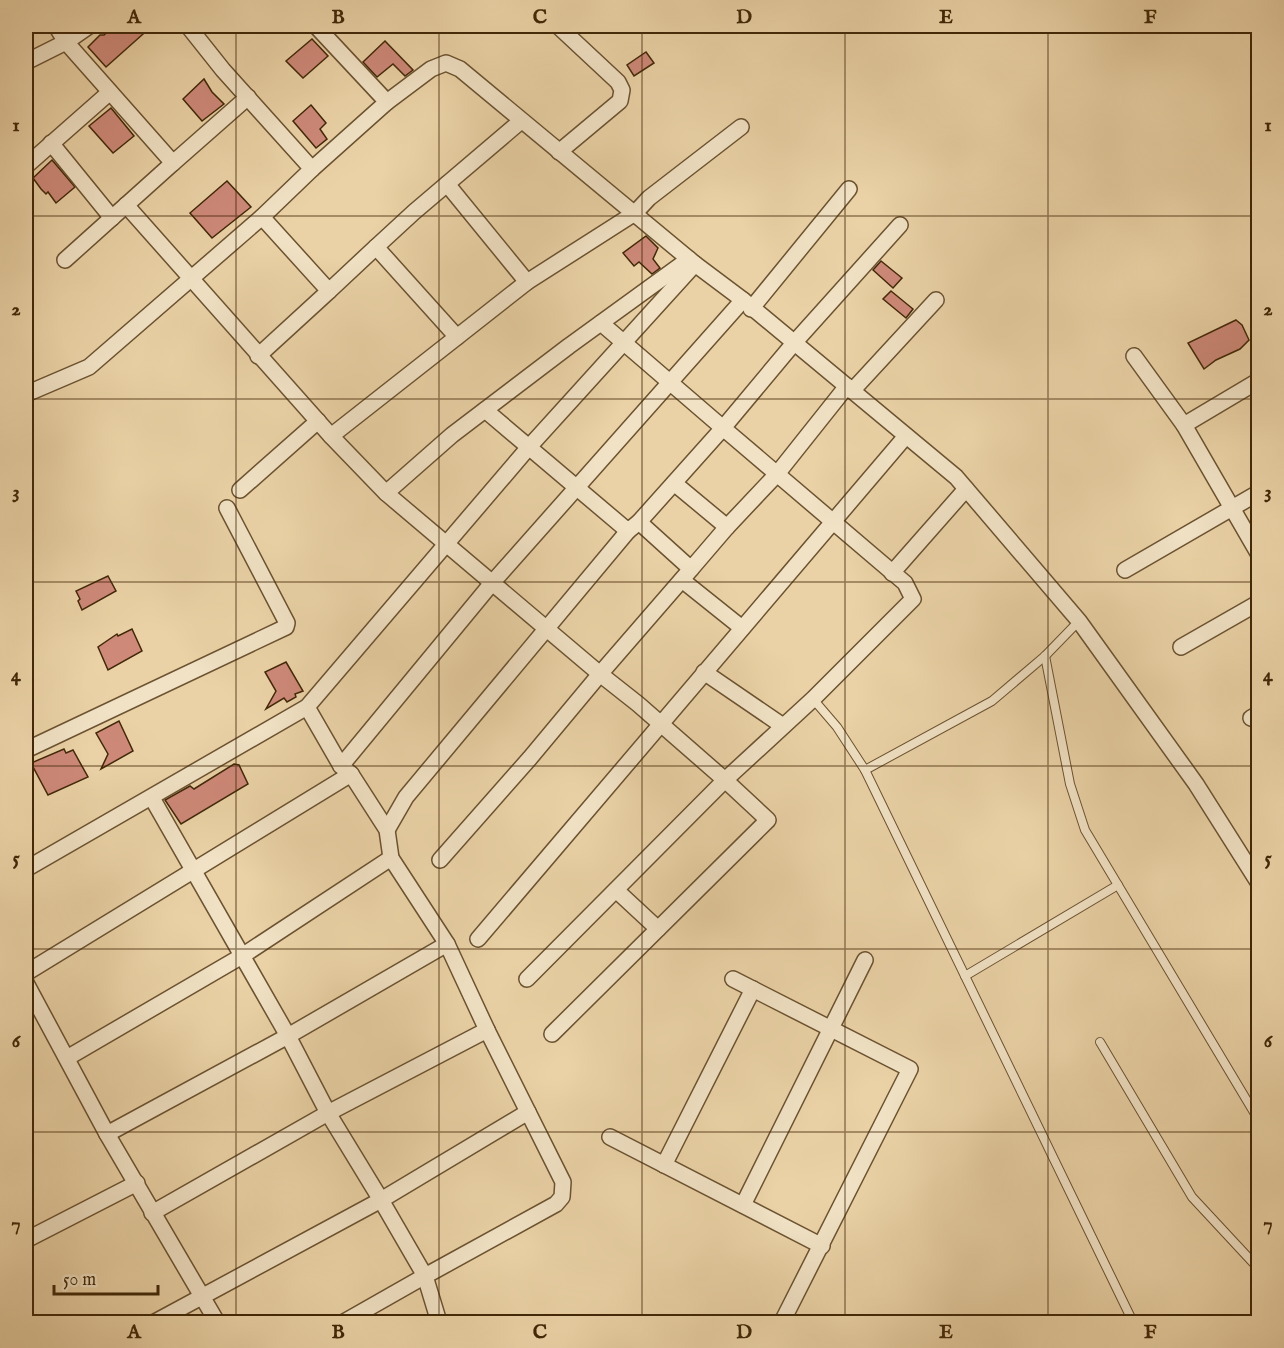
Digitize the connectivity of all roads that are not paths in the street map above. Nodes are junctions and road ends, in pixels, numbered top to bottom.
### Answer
1 (56, 26) edge
2 (89, 26) edge
3 (190, 26) edge
4 (558, 26) edge
5 (322, 28) edge
6 (66, 42) junction
7 (26, 62) edge
8 (110, 92) junction
9 (248, 97) junction
10 (387, 102) junction
11 (521, 121) junction
12 (741, 127) dead end
13 (51, 143) junction
14 (559, 152) junction
15 (173, 163) junction
16 (26, 166) edge
17 (312, 169) junction
18 (447, 184) junction
19 (849, 189) dead end
20 (126, 205) junction
21 (636, 213) junction
22 (112, 218) junction
23 (261, 218) junction
24 (900, 225) dead end
25 (376, 247) junction
26 (65, 260) dead end
27 (692, 262) junction
28 (191, 279) junction
29 (527, 282) junction
30 (329, 291) junction
31 (936, 300) dead end
32 (747, 305) junction
33 (601, 323) junction
34 (457, 337) junction
35 (623, 342) junction
36 (794, 343) junction
37 (258, 356) junction
38 (1134, 356) dead end
39 (1258, 381) edge
40 (669, 382) junction
41 (850, 388) junction
42 (26, 394) edge
43 (484, 410) junction
44 (318, 421) junction
45 (1184, 425) junction
46 (723, 428) junction
47 (331, 436) junction
48 (906, 436) junction
49 (529, 447) junction
50 (777, 474) junction
51 (674, 483) junction
52 (577, 487) junction
53 (966, 489) junction
54 (240, 490) dead end
55 (386, 493) junction
56 (1258, 493) edge
57 (226, 508) dead end
58 (1232, 508) junction
59 (833, 522) junction
60 (633, 527) junction
61 (727, 527) junction
62 (447, 544) junction
63 (1258, 554) edge
64 (1125, 570) dead end
65 (892, 573) junction
66 (686, 574) junction
67 (492, 583) junction
68 (1258, 603) edge
69 (1079, 621) junction
70 (742, 628) junction
71 (547, 630) junction
72 (1181, 646) dead end
73 (1045, 656) junction
74 (704, 672) junction
75 (600, 674) junction
76 (813, 699) junction
77 (307, 707) junction
78 (660, 723) junction
79 (783, 726) junction
80 (26, 750) edge
81 (346, 770) junction
82 (865, 770) junction
83 (725, 780) junction
84 (152, 798) junction
85 (387, 831) junction
86 (390, 858) junction
87 (440, 860) dead end
88 (26, 869) edge
89 (193, 870) junction
90 (1258, 882) edge
91 (1118, 885) junction
92 (616, 890) junction
93 (658, 929) junction
94 (478, 939) dead end
95 (447, 944) junction
96 (242, 956) junction
97 (865, 960) dead end
98 (26, 973) edge
99 (965, 976) junction
100 (527, 979) dead end
101 (733, 979) dead end
102 (26, 983) edge
103 (753, 989) junction
104 (831, 1029) junction
105 (487, 1030) junction
106 (552, 1034) dead end
107 (288, 1036) junction
108 (1100, 1042) dead end
109 (68, 1058) junction
110 (528, 1112) junction
111 (328, 1113) junction
112 (1258, 1119) edge
113 (107, 1134) junction
114 (610, 1137) dead end
115 (664, 1165) junction
116 (137, 1183) junction
117 (381, 1200) junction
118 (743, 1205) junction
119 (152, 1214) junction
120 (26, 1240) edge
121 (822, 1246) junction
122 (1258, 1268) edge
123 (425, 1276) junction
124 (202, 1297) junction
125 (155, 1323) edge
126 (217, 1323) edge
127 (344, 1323) edge
128 (439, 1323) edge
129 (782, 1323) edge
130 (1133, 1323) edge

1 - 6 street
2 - 6 street
3 - 9 street
4 - 14 street
5 - 10 street
6 - 7 street
6 - 8 street
8 - 13 street
8 - 15 street
9 - 15 street
9 - 17 street
10 - 11 street
10 - 17 street
11 - 14 street
11 - 18 street
12 - 21 street
13 - 16 street
13 - 22 street
14 - 21 street
15 - 20 street
17 - 23 street
18 - 25 street
18 - 29 street
19 - 32 street
20 - 22 street
20 - 28 street
21 - 27 street
21 - 29 street
22 - 26 street
23 - 28 street
23 - 30 street
24 - 36 street
25 - 30 street
25 - 34 street
27 - 32 street
27 - 33 street
27 - 35 street
28 - 37 street
28 - 42 street
29 - 34 street
30 - 37 street
31 - 41 street
32 - 36 street
32 - 40 street
33 - 35 street
33 - 43 street
34 - 47 street
35 - 40 street
35 - 49 street
36 - 41 street
36 - 46 street
37 - 44 street
38 - 45 street
39 - 45 street
40 - 46 street
40 - 52 street
41 - 48 street
41 - 50 street
43 - 49 street
43 - 55 street
44 - 47 street
44 - 54 street
45 - 58 street
46 - 50 street
46 - 51 street
47 - 55 street
48 - 53 street
48 - 59 street
49 - 52 street
49 - 62 street
50 - 59 street
50 - 61 street
51 - 60 street
51 - 61 street
52 - 60 street
52 - 67 street
53 - 65 street
53 - 69 street
55 - 62 street
56 - 58 street
57 - 80 street
58 - 63 street
58 - 64 street
59 - 65 street
59 - 70 street
60 - 66 street
60 - 71 street
61 - 66 street
62 - 67 street
62 - 77 street
65 - 76 street
66 - 70 street
66 - 75 street
67 - 71 street
67 - 81 street
68 - 72 street
69 - 73 lane
69 - 90 street
70 - 74 street
71 - 75 street
71 - 85 street
73 - 82 lane
73 - 91 lane
74 - 78 street
74 - 79 street
75 - 78 street
75 - 87 street
76 - 79 street
76 - 82 lane
77 - 81 street
77 - 84 street
78 - 83 street
78 - 94 street
79 - 83 street
81 - 85 street
81 - 89 street
82 - 99 lane
83 - 92 street
83 - 93 street
84 - 88 street
84 - 89 street
85 - 86 street
86 - 95 street
86 - 96 street
89 - 96 street
89 - 98 street
91 - 99 lane
91 - 112 lane
92 - 93 street
92 - 100 street
93 - 106 street
95 - 105 street
95 - 107 street
96 - 107 street
96 - 109 street
97 - 104 street
99 - 130 lane
101 - 103 street
102 - 109 street
103 - 104 street
103 - 115 street
104 - 118 street
104 - 121 street
105 - 110 street
105 - 111 street
107 - 111 street
107 - 113 street
108 - 122 lane
109 - 113 street
110 - 117 street
110 - 123 street
111 - 117 street
111 - 119 street
113 - 116 street
114 - 115 street
115 - 118 street
116 - 119 street
116 - 120 street
117 - 123 street
117 - 124 street
118 - 121 street
119 - 124 street
121 - 129 street
123 - 127 street
123 - 128 street
124 - 125 street
124 - 126 street

